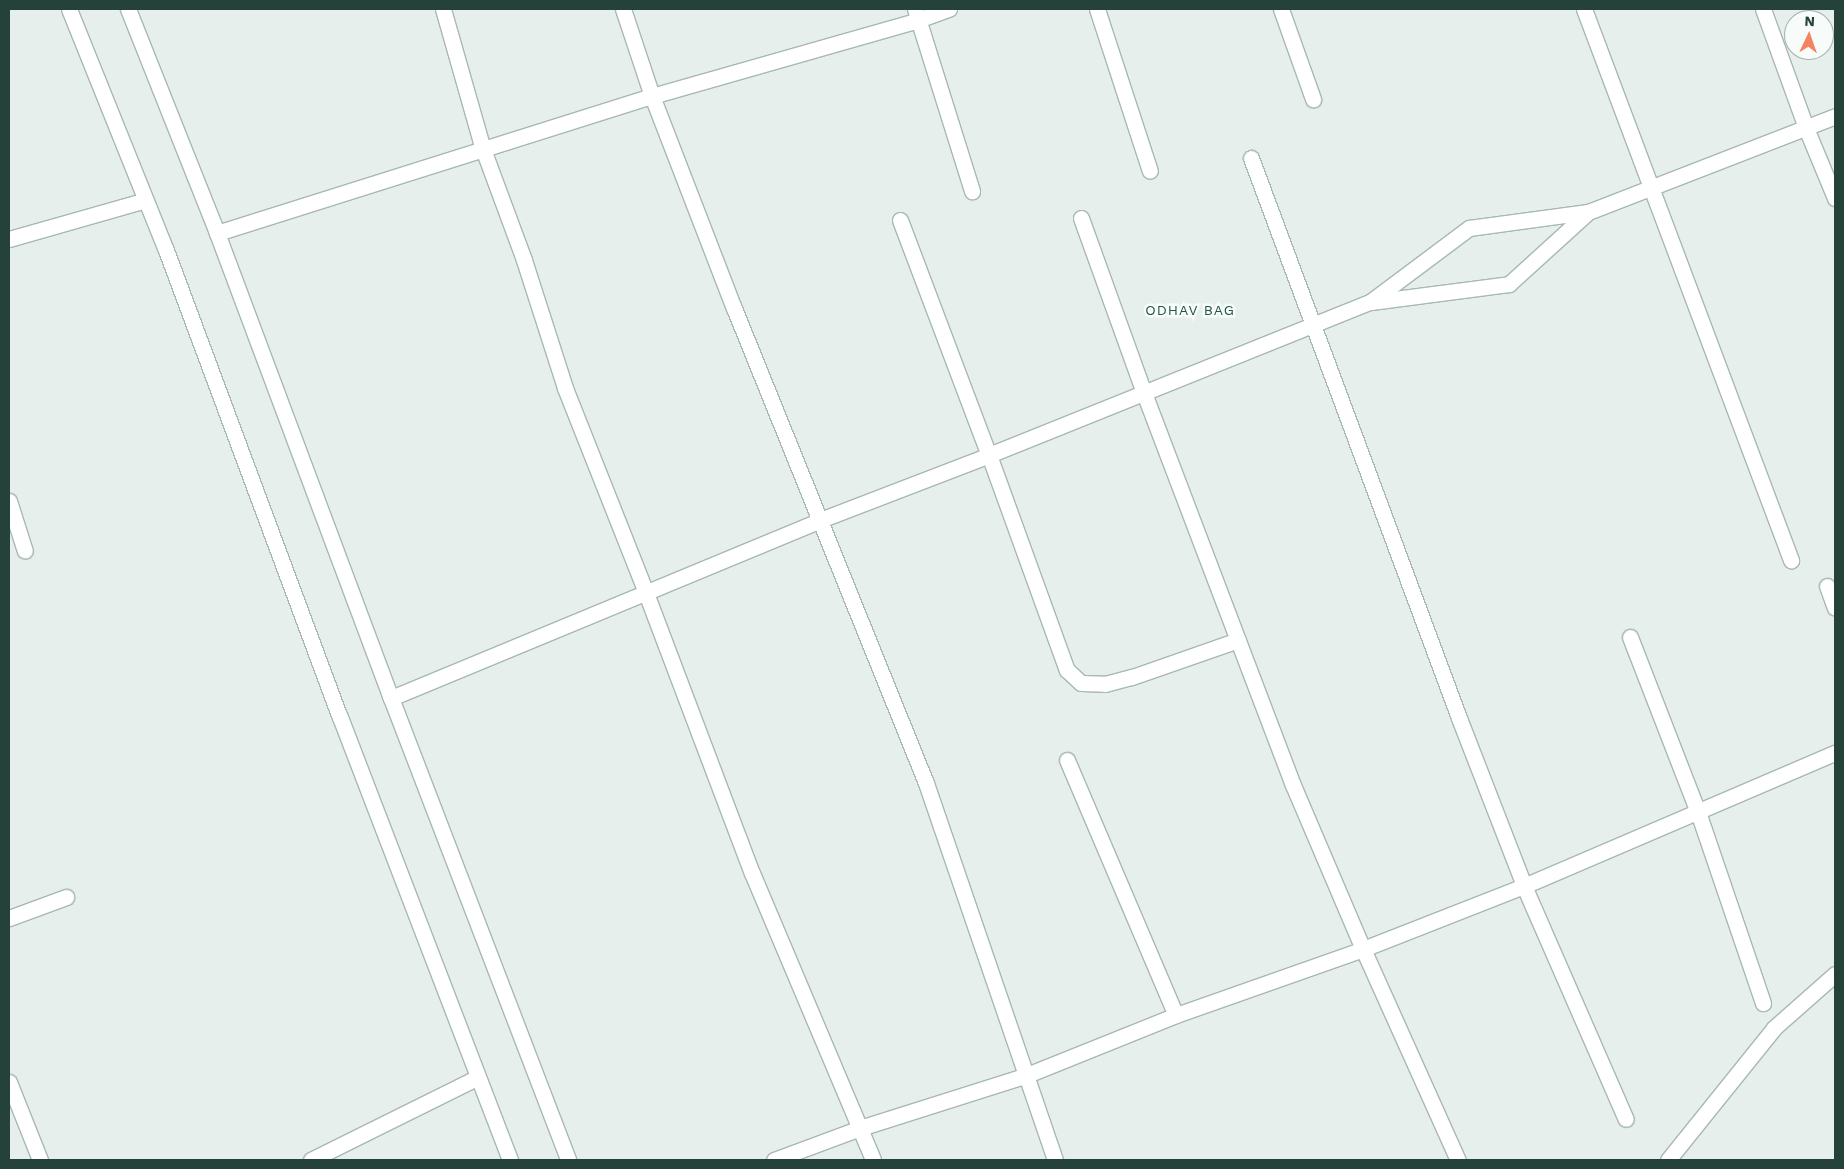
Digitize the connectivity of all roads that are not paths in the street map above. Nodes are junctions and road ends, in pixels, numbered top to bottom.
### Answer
1 (70, 9) edge
2 (128, 9) edge
3 (443, 9) edge
4 (623, 9) edge
5 (949, 9) edge
6 (1097, 9) edge
7 (1281, 9) edge
8 (1584, 9) edge
9 (1763, 9) edge
10 (917, 14) edge
11 (652, 96) junction
12 (1313, 99) dead end
13 (1835, 116) edge
14 (1806, 128) junction
15 (483, 149) junction
16 (1251, 158) dead end
17 (1150, 171) dead end
18 (1653, 187) junction
19 (972, 191) dead end
20 (1835, 198) edge
21 (146, 200) junction
22 (1588, 212) junction
23 (1081, 218) dead end
24 (900, 220) dead end
25 (217, 233) junction
26 (9, 239) edge
27 (1370, 302) junction
28 (1314, 325) junction
29 (1144, 393) junction
30 (989, 455) junction
31 (9, 501) edge
32 (820, 520) junction
33 (25, 551) dead end
34 (1791, 560) dead end
35 (1827, 586) dead end
36 (646, 593) junction
37 (1835, 608) edge
38 (1630, 637) dead end
39 (1238, 640) junction
40 (391, 698) junction
41 (1835, 753) edge
42 (1067, 760) dead end
43 (1698, 812) junction
44 (1524, 886) junction
45 (66, 896) dead end
46 (9, 918) edge
47 (1363, 949) junction
48 (1835, 974) edge
49 (1763, 1003) dead end
50 (1176, 1015) junction
51 (1027, 1075) junction
52 (478, 1077) junction
53 (9, 1082) edge
54 (1626, 1119) dead end
55 (860, 1128) junction
56 (40, 1160) edge
57 (311, 1160) edge
58 (510, 1160) edge
59 (568, 1160) edge
60 (774, 1160) edge
61 (873, 1160) edge
62 (1055, 1160) edge
63 (1458, 1160) edge
64 (1668, 1160) edge

1 - 21 street
2 - 25 street
3 - 15 street
4 - 11 street
5 - 10 street
6 - 17 street
7 - 12 street
8 - 18 street
9 - 14 street
10 - 11 street
10 - 19 street
11 - 15 street
11 - 32 street
13 - 14 street
14 - 18 street
14 - 20 street
15 - 25 street
15 - 36 street
16 - 28 street
18 - 22 street
18 - 34 street
21 - 26 street
21 - 52 street
22 - 27 street
22 - 27 street
23 - 29 street
24 - 30 street
25 - 40 street
27 - 28 street
28 - 29 street
28 - 44 street
29 - 30 street
29 - 39 street
30 - 32 street
30 - 39 street
31 - 33 street
32 - 36 street
32 - 51 street
35 - 37 street
36 - 40 street
36 - 55 street
38 - 43 street
39 - 47 street
40 - 59 street
41 - 43 street
42 - 50 street
43 - 44 street
43 - 49 street
44 - 47 street
44 - 54 street
45 - 46 street
47 - 50 street
47 - 63 street
48 - 64 street
50 - 51 street
51 - 55 street
51 - 62 street
52 - 57 street
52 - 58 street
53 - 56 street
55 - 60 street
55 - 61 street

